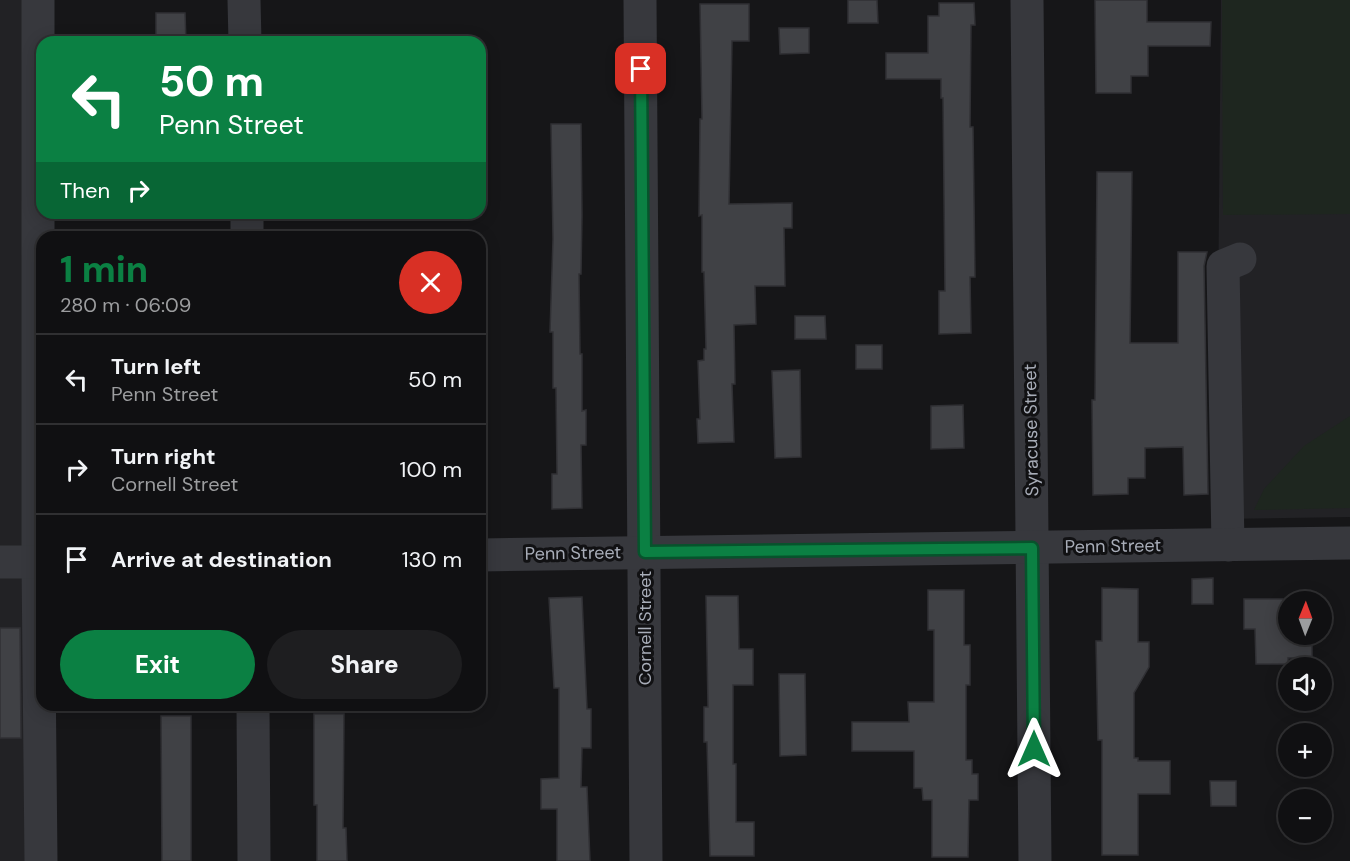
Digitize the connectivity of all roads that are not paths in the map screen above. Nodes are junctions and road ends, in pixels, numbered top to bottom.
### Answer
1 (38, 0) edge
2 (244, 0) edge
3 (640, 0) edge
4 (1027, 0) edge
5 (38, 36) edge
6 (245, 36) edge
7 (1240, 259) dead end
8 (1350, 543) edge
9 (1228, 545) junction
10 (1032, 548) junction
11 (645, 552) junction
12 (486, 555) edge
13 (0, 562) edge
14 (36, 562) edge
15 (41, 711) edge
16 (253, 711) edge
17 (42, 861) edge
18 (254, 861) edge
19 (646, 861) edge
20 (1035, 861) edge

1 - 5 street
2 - 6 street
3 - 11 street, Cornell Street
4 - 10 street, Syracuse Street
7 - 9 street
8 - 9 street, Penn Street
9 - 10 street, Penn Street
10 - 11 street, Penn Street
10 - 20 street, Syracuse Street
11 - 12 street, Penn Street
11 - 19 street, Cornell Street
13 - 14 street
15 - 17 street
16 - 18 street

